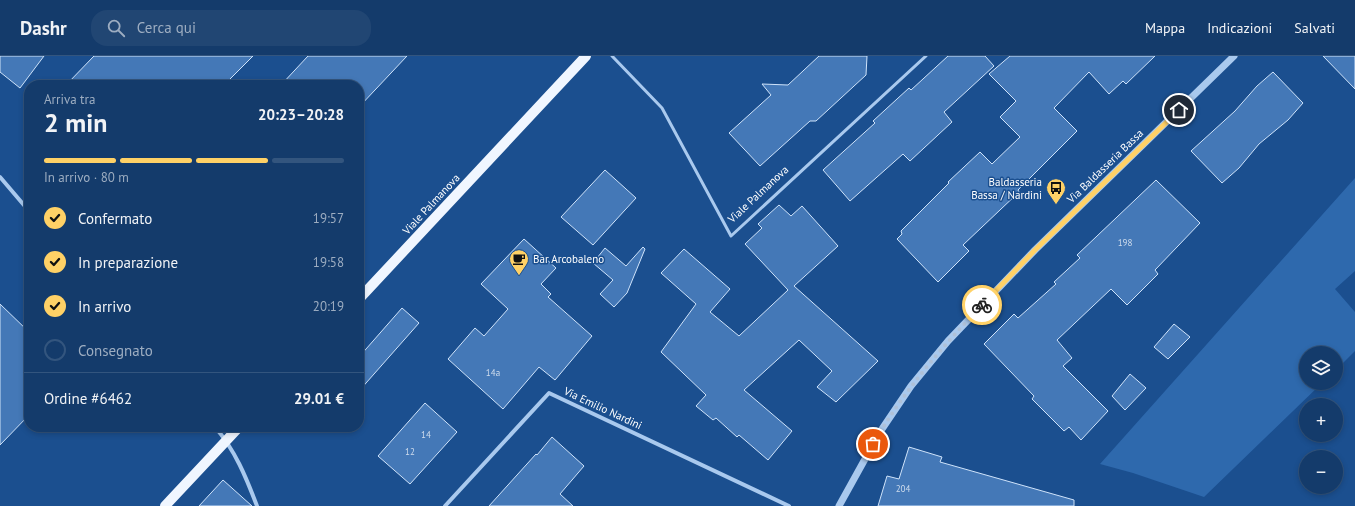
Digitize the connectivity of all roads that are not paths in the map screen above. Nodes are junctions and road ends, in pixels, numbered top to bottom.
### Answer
1 (586, 56) edge
2 (612, 56) edge
3 (926, 56) edge
4 (1234, 56) edge
5 (0, 177) edge
6 (24, 205) edge
7 (364, 294) edge
8 (219, 432) edge
9 (234, 432) edge
10 (226, 440) junction
11 (165, 506) edge
12 (257, 506) edge
13 (445, 506) edge
14 (789, 506) edge
15 (838, 506) edge

1 - 7 main road, Viale Palmanova
2 - 3 lane, Viale Palmanova
4 - 15 street, Via Baldasseria Bassa
5 - 6 street
8 - 10 street
9 - 10 main road
10 - 11 main road
10 - 12 street
13 - 14 street, Via Emilio Nardini

